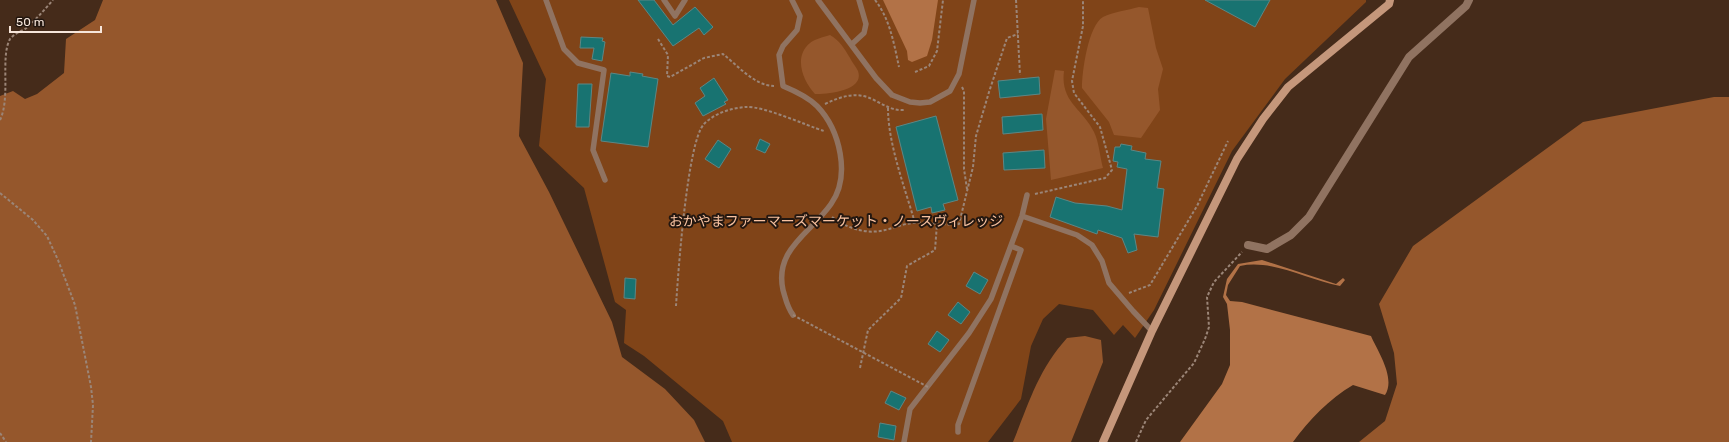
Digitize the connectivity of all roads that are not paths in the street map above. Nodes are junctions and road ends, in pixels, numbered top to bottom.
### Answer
1 (546, 0) edge
2 (664, 0) edge
3 (685, 0) edge
4 (792, 0) edge
5 (818, 0) edge
6 (859, 0) edge
7 (974, 0) edge
8 (1390, 0) edge
9 (1469, 0) edge
10 (852, 44) junction
11 (605, 180) dead end
12 (1027, 195) road end
13 (1022, 216) junction
14 (1248, 245) road end
15 (1011, 246) junction
16 (793, 315) road end
17 (1152, 331) junction
18 (958, 432) dead end
19 (904, 442) edge
20 (1104, 442) edge

1 - 11 lane
2 - 3 lane
4 - 16 lane
5 - 10 lane
6 - 10 lane
7 - 10 lane
8 - 17 street
9 - 14 street
12 - 13 lane
13 - 15 lane
13 - 17 lane
15 - 18 lane
15 - 19 lane
17 - 20 street

